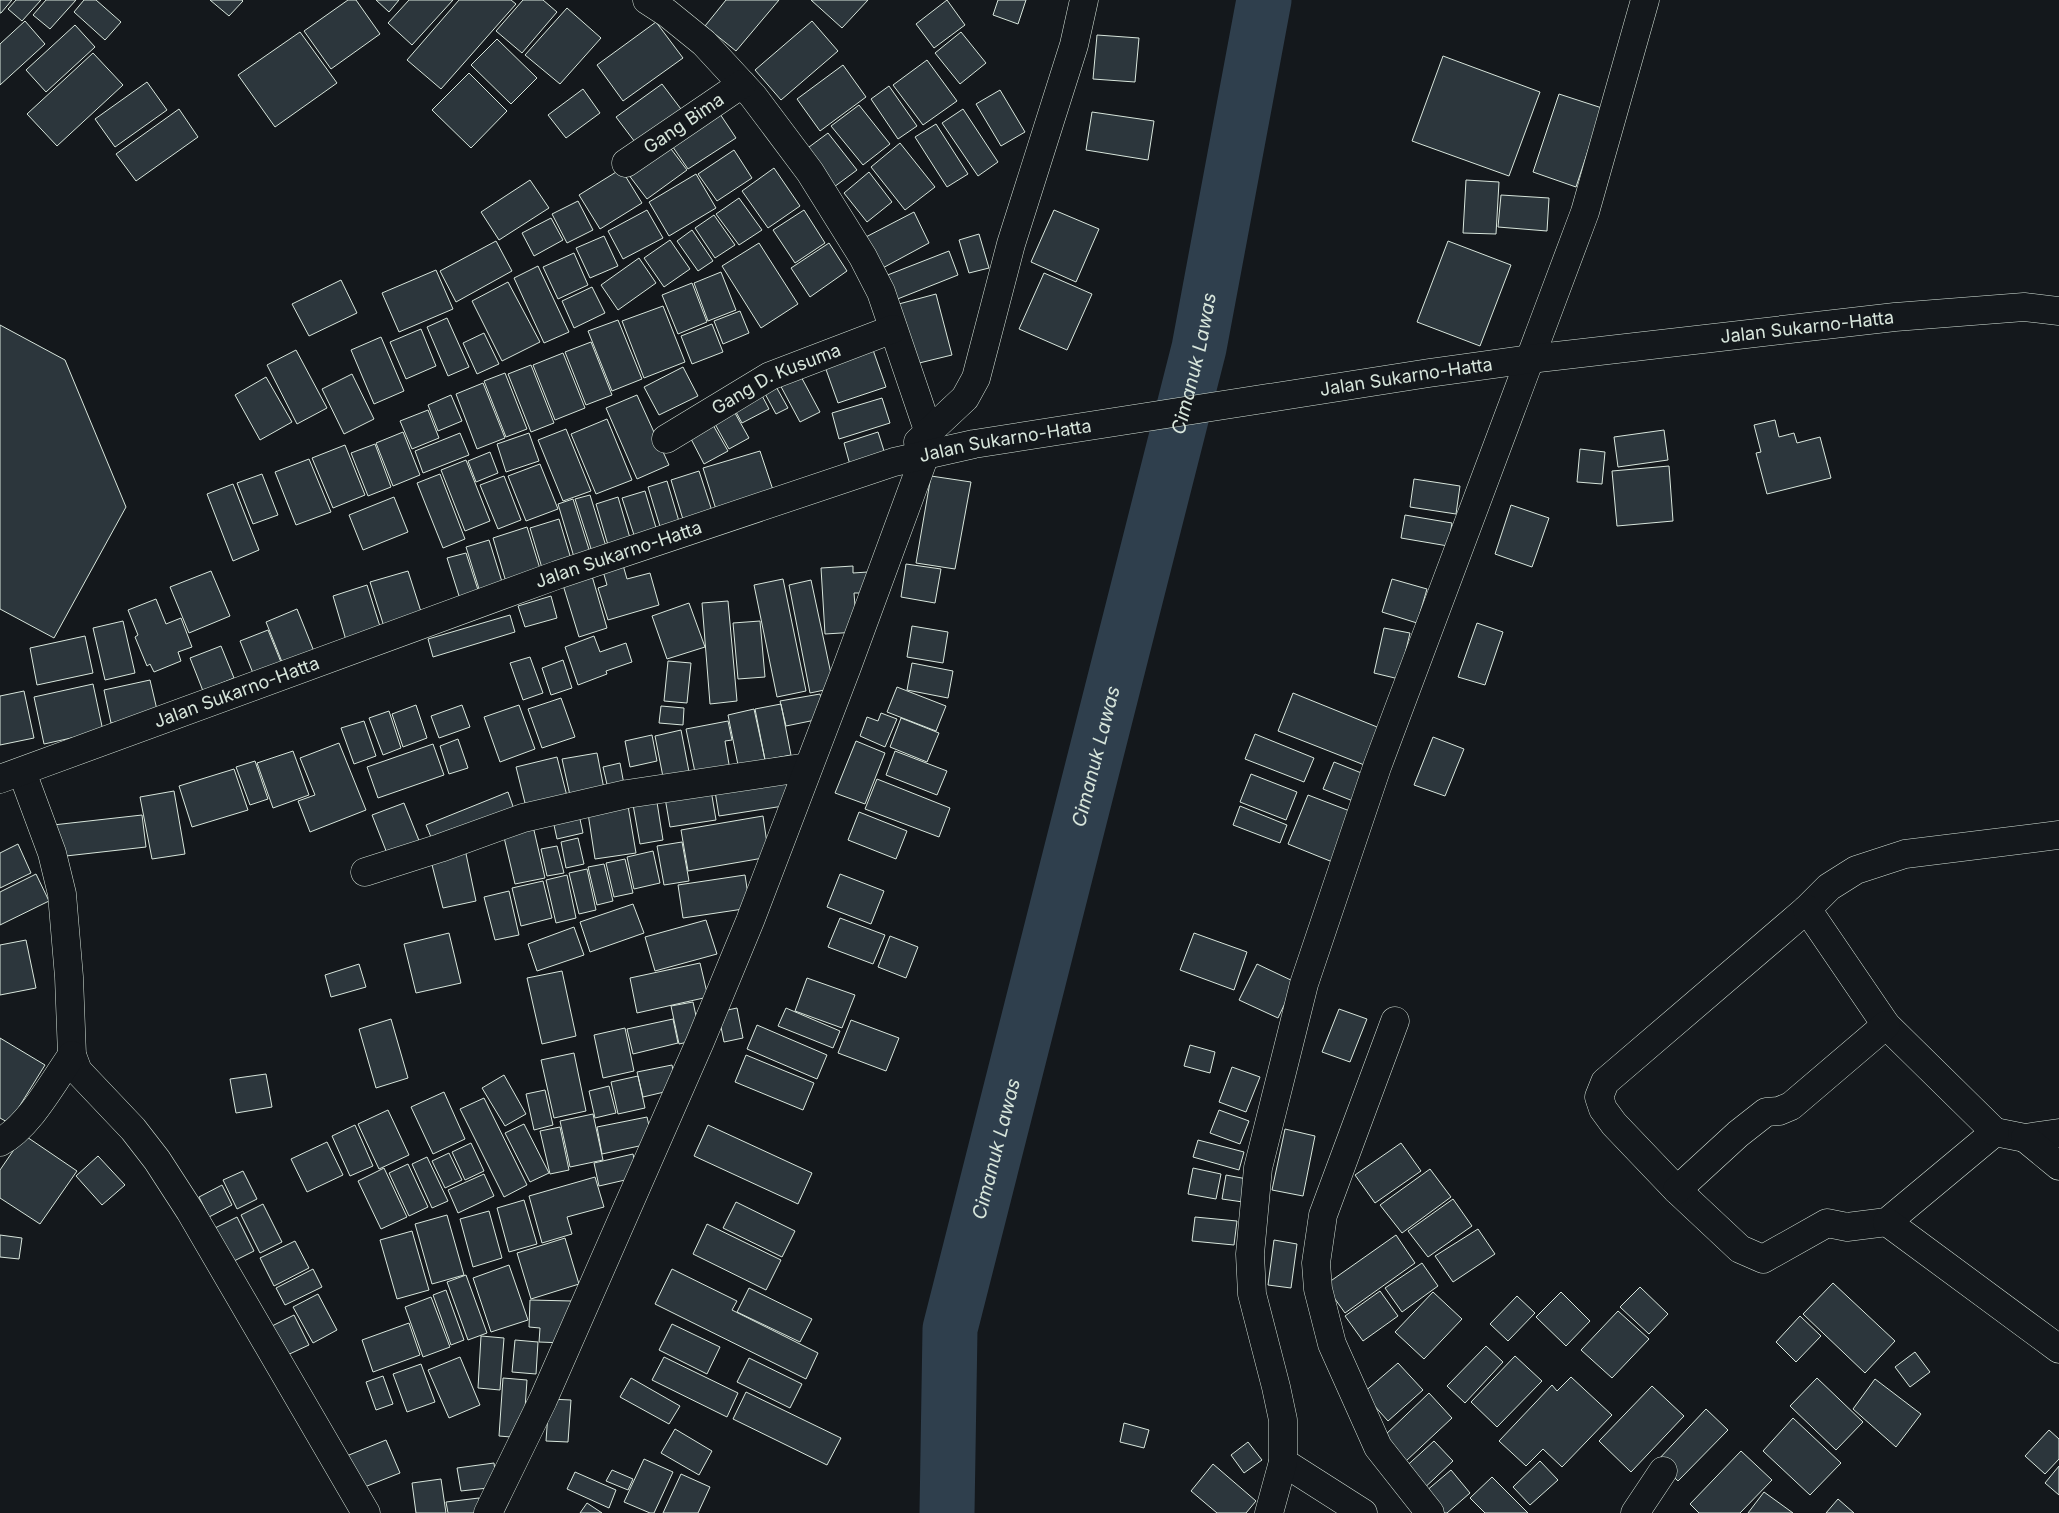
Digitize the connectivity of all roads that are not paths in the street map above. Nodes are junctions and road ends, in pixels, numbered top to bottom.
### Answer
1 (647, 0) edge
2 (1084, 0) edge
3 (1645, 0) edge
4 (742, 84) junction
5 (626, 163) dead end
6 (2059, 312) edge
7 (893, 328) junction
8 (1530, 359) junction
9 (666, 439) dead end
10 (927, 444) junction
11 (808, 767) junction
12 (11, 776) edge
13 (2059, 835) edge
14 (365, 872) dead end
15 (1807, 909) junction
16 (1395, 1021) dead end
17 (1886, 1025) junction
18 (72, 1055) junction
19 (1995, 1132) junction
20 (2059, 1133) edge
21 (2024, 1138) junction
22 (0, 1142) edge
23 (2059, 1166) edge
24 (1677, 1190) junction
25 (1887, 1222) junction
26 (2059, 1349) edge
27 (1284, 1462) junction
28 (1663, 1471) dead end
29 (495, 1511) edge
30 (366, 1513) edge
31 (1269, 1513) edge
32 (1363, 1513) edge
33 (1430, 1513) edge
34 (1635, 1513) edge

1 - 4 main road
2 - 10 main road
3 - 8 main road
4 - 5 main road, Gang Bima
4 - 7 main road
6 - 8 main road, Jalan Sukarno-Hatta
7 - 9 main road, Gang D. Kusuma
7 - 10 main road
8 - 10 main road, Jalan Sukarno-Hatta
8 - 27 main road
10 - 11 main road
10 - 12 main road, Jalan Sukarno-Hatta
11 - 14 main road
11 - 29 main road
12 - 18 main road
13 - 15 main road
15 - 17 main road
15 - 24 main road
16 - 33 main road
17 - 19 main road
17 - 24 main road
18 - 22 main road
18 - 30 main road
19 - 21 main road
19 - 25 main road
20 - 21 main road
21 - 23 main road
24 - 25 main road
25 - 26 main road
27 - 31 main road
27 - 32 main road
28 - 34 main road

